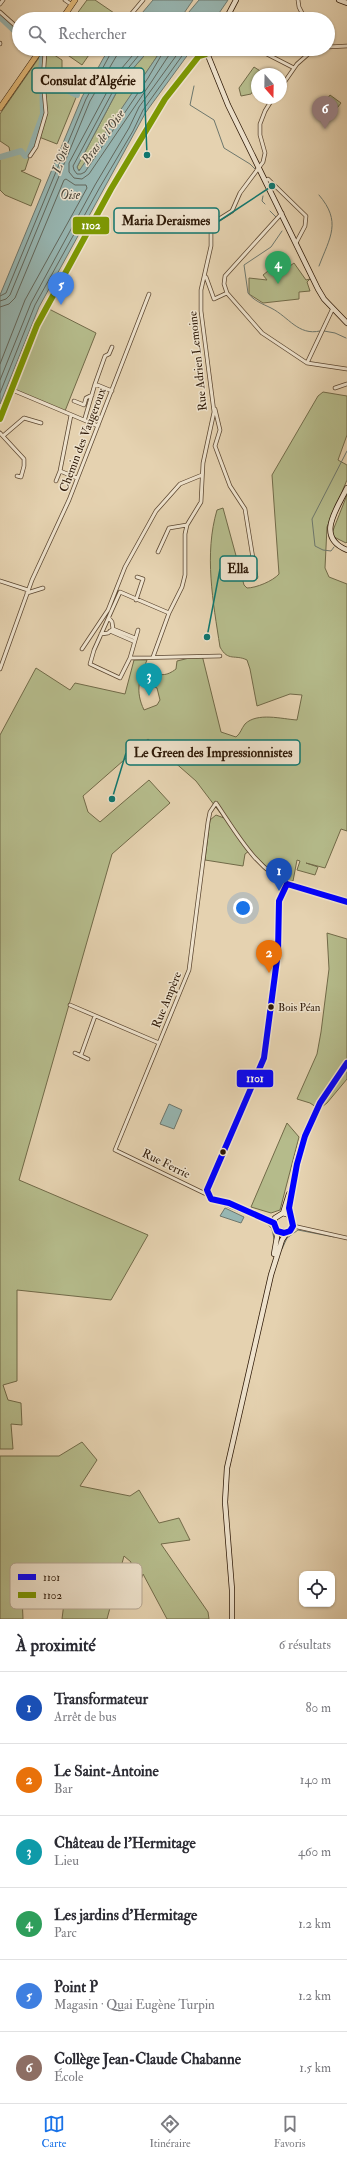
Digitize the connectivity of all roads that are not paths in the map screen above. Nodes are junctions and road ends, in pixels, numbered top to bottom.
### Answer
1 (3, 0) edge
2 (65, 0) edge
3 (143, 0) edge
4 (236, 0) edge
5 (298, 0) edge
6 (339, 0) edge
7 (74, 2) edge
8 (347, 2) edge
9 (0, 4) edge
10 (0, 12) edge
11 (67, 12) edge
12 (133, 12) edge
13 (230, 12) edge
14 (302, 12) edge
15 (12, 23) edge
16 (347, 46) edge
17 (335, 47) edge
18 (36, 56) edge
19 (45, 56) edge
20 (202, 56) edge
21 (207, 56) edge
22 (271, 56) edge
23 (307, 56) edge
24 (294, 68) junction
25 (287, 78) edge
26 (270, 104) edge
27 (0, 108) edge
28 (30, 156) dead end
29 (260, 168) junction
30 (266, 180) junction
31 (282, 213) junction
32 (296, 243) junction
33 (206, 277) dead end
34 (227, 293) junction
35 (149, 294) dead end
36 (331, 307) junction
37 (347, 323) edge
38 (112, 347) dead end
39 (307, 363) junction
40 (347, 369) edge
41 (95, 384) junction
42 (347, 384) edge
43 (335, 388) dead end
44 (10, 389) junction
45 (112, 391) junction
46 (92, 395) junction
47 (74, 401) dead end
48 (214, 406) junction
49 (71, 415) junction
50 (86, 418) dead end
51 (0, 419) edge
52 (41, 423) dead end
53 (98, 426) junction
54 (0, 433) edge
55 (3, 436) junction
56 (207, 446) junction
57 (215, 446) junction
58 (60, 471) junction
59 (202, 475) junction
60 (17, 476) dead end
61 (77, 478) junction
62 (56, 481) dead end
63 (347, 488) edge
64 (187, 525) junction
65 (347, 550) edge
66 (158, 552) dead end
67 (137, 577) dead end
68 (256, 577) dead end
69 (0, 581) edge
70 (44, 588) dead end
71 (27, 592) junction
72 (136, 600) junction
73 (169, 613) junction
74 (109, 618) junction
75 (111, 630) junction
76 (138, 630) dead end
77 (102, 634) junction
78 (134, 640) junction
79 (82, 649) dead end
80 (220, 656) dead end
81 (153, 657) junction
82 (130, 658) junction
83 (0, 669) edge
84 (287, 884) junction
85 (347, 902) edge
86 (70, 1005) dead end
87 (95, 1016) junction
88 (159, 1043) junction
89 (74, 1053) dead end
90 (81, 1056) junction
91 (88, 1059) dead end
92 (347, 1064) edge
93 (115, 1150) joint
94 (295, 1173) junction
95 (208, 1195) junction
96 (283, 1213) junction
97 (289, 1215) junction
98 (274, 1220) junction
99 (293, 1226) junction
100 (276, 1228) junction
101 (288, 1232) junction
102 (347, 1238) edge
103 (271, 1275) junction
104 (232, 1619) edge

1 - 9 street
2 - 7 street
3 - 12 street
4 - 13 main road
5 - 14 street
6 - 8 main road
7 - 11 main road
10 - 15 street
16 - 17 street
18 - 27 main road
19 - 28 street
20 - 44 main road
21 - 29 main road
22 - 24 street
23 - 24 street
24 - 25 street
26 - 29 street
29 - 30 main road
29 - 48 street, Rue Adrien Lemoine
30 - 31 main road
30 - 32 street
31 - 32 main road
31 - 34 street
32 - 36 main road
33 - 34 street
34 - 39 street
35 - 45 street, Chemin des Vaugeroux
36 - 37 main road
36 - 39 street
38 - 41 street
39 - 40 street
41 - 45 street
41 - 46 street
42 - 43 street
44 - 49 street
44 - 51 main road
45 - 53 street, Chemin des Vaugeroux
46 - 47 street
46 - 50 street
48 - 56 street, Rue Adrien Lemoine
48 - 57 street
49 - 53 street
49 - 58 street
52 - 55 street
53 - 61 street, Chemin des Vaugeroux
54 - 55 street
55 - 60 street
56 - 57 street
56 - 59 street, Rue Adrien Lemoine
57 - 68 street
58 - 61 street
58 - 62 street
59 - 64 street, Rue Adrien Lemoine
59 - 79 street
61 - 71 street, Chemin des Vaugeroux
63 - 65 main road
64 - 66 street
64 - 73 street, Rue Adrien Lemoine
67 - 72 street
69 - 71 street
70 - 71 street
71 - 83 street, Chemin des Vaugeroux
72 - 73 street
72 - 74 street
73 - 81 street, Rue Adrien Lemoine
74 - 75 street
74 - 77 street
75 - 77 street
75 - 78 street
76 - 78 street
77 - 82 street
78 - 82 street
80 - 81 street
81 - 82 street
84 - 85 street
84 - 88 street, Rue Ampère
84 - 95 street
86 - 87 street
87 - 88 street
87 - 90 street
88 - 93 street, Rue Ampère
89 - 90 street
90 - 91 street
92 - 94 main road
93 - 95 street, Rue Ferrie
94 - 96 main road
94 - 97 main road
95 - 98 street, Rue Ferrie
96 - 97 main road
96 - 98 main road
97 - 99 main road
98 - 100 main road
99 - 101 main road
99 - 102 street
100 - 101 main road
100 - 103 main road
101 - 103 main road
103 - 104 main road

